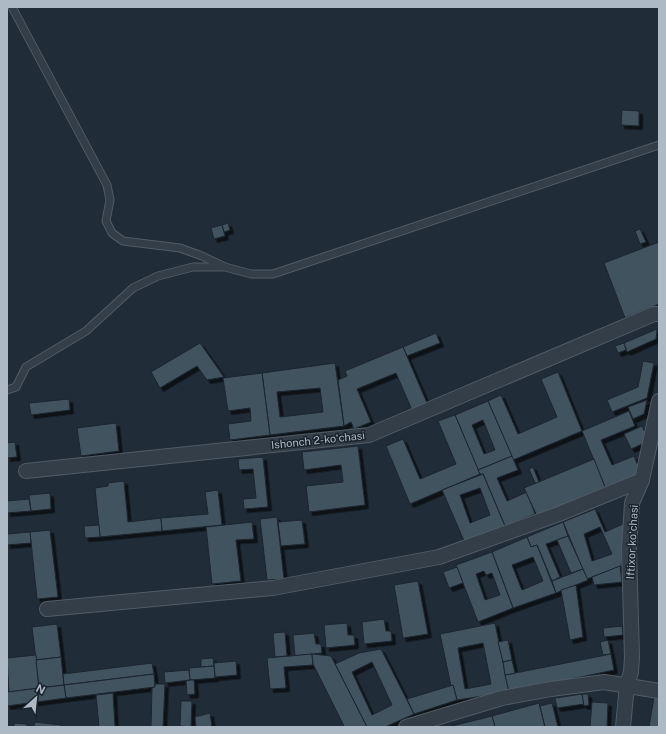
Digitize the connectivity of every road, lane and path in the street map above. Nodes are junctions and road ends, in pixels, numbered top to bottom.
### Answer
1 (12, 7) edge
2 (659, 145) edge
3 (225, 267) junction
4 (659, 314) edge
5 (7, 390) edge
6 (659, 401) edge
7 (654, 450) edge
8 (26, 471) dead end
9 (642, 480) junction
10 (47, 609) dead end
11 (627, 685) junction
12 (659, 691) edge
13 (406, 727) edge
14 (623, 727) edge

1 - 3 lane
2 - 3 lane
3 - 5 lane
4 - 8 street, Ishonch 2-koʻchasi
6 - 7 street, Iftixor koʻchasi
7 - 9 street, Iftixor koʻchasi
9 - 10 street
9 - 11 street, Iftixor koʻchasi
11 - 12 street
11 - 13 street
11 - 14 street, Iftixor koʻchasi

